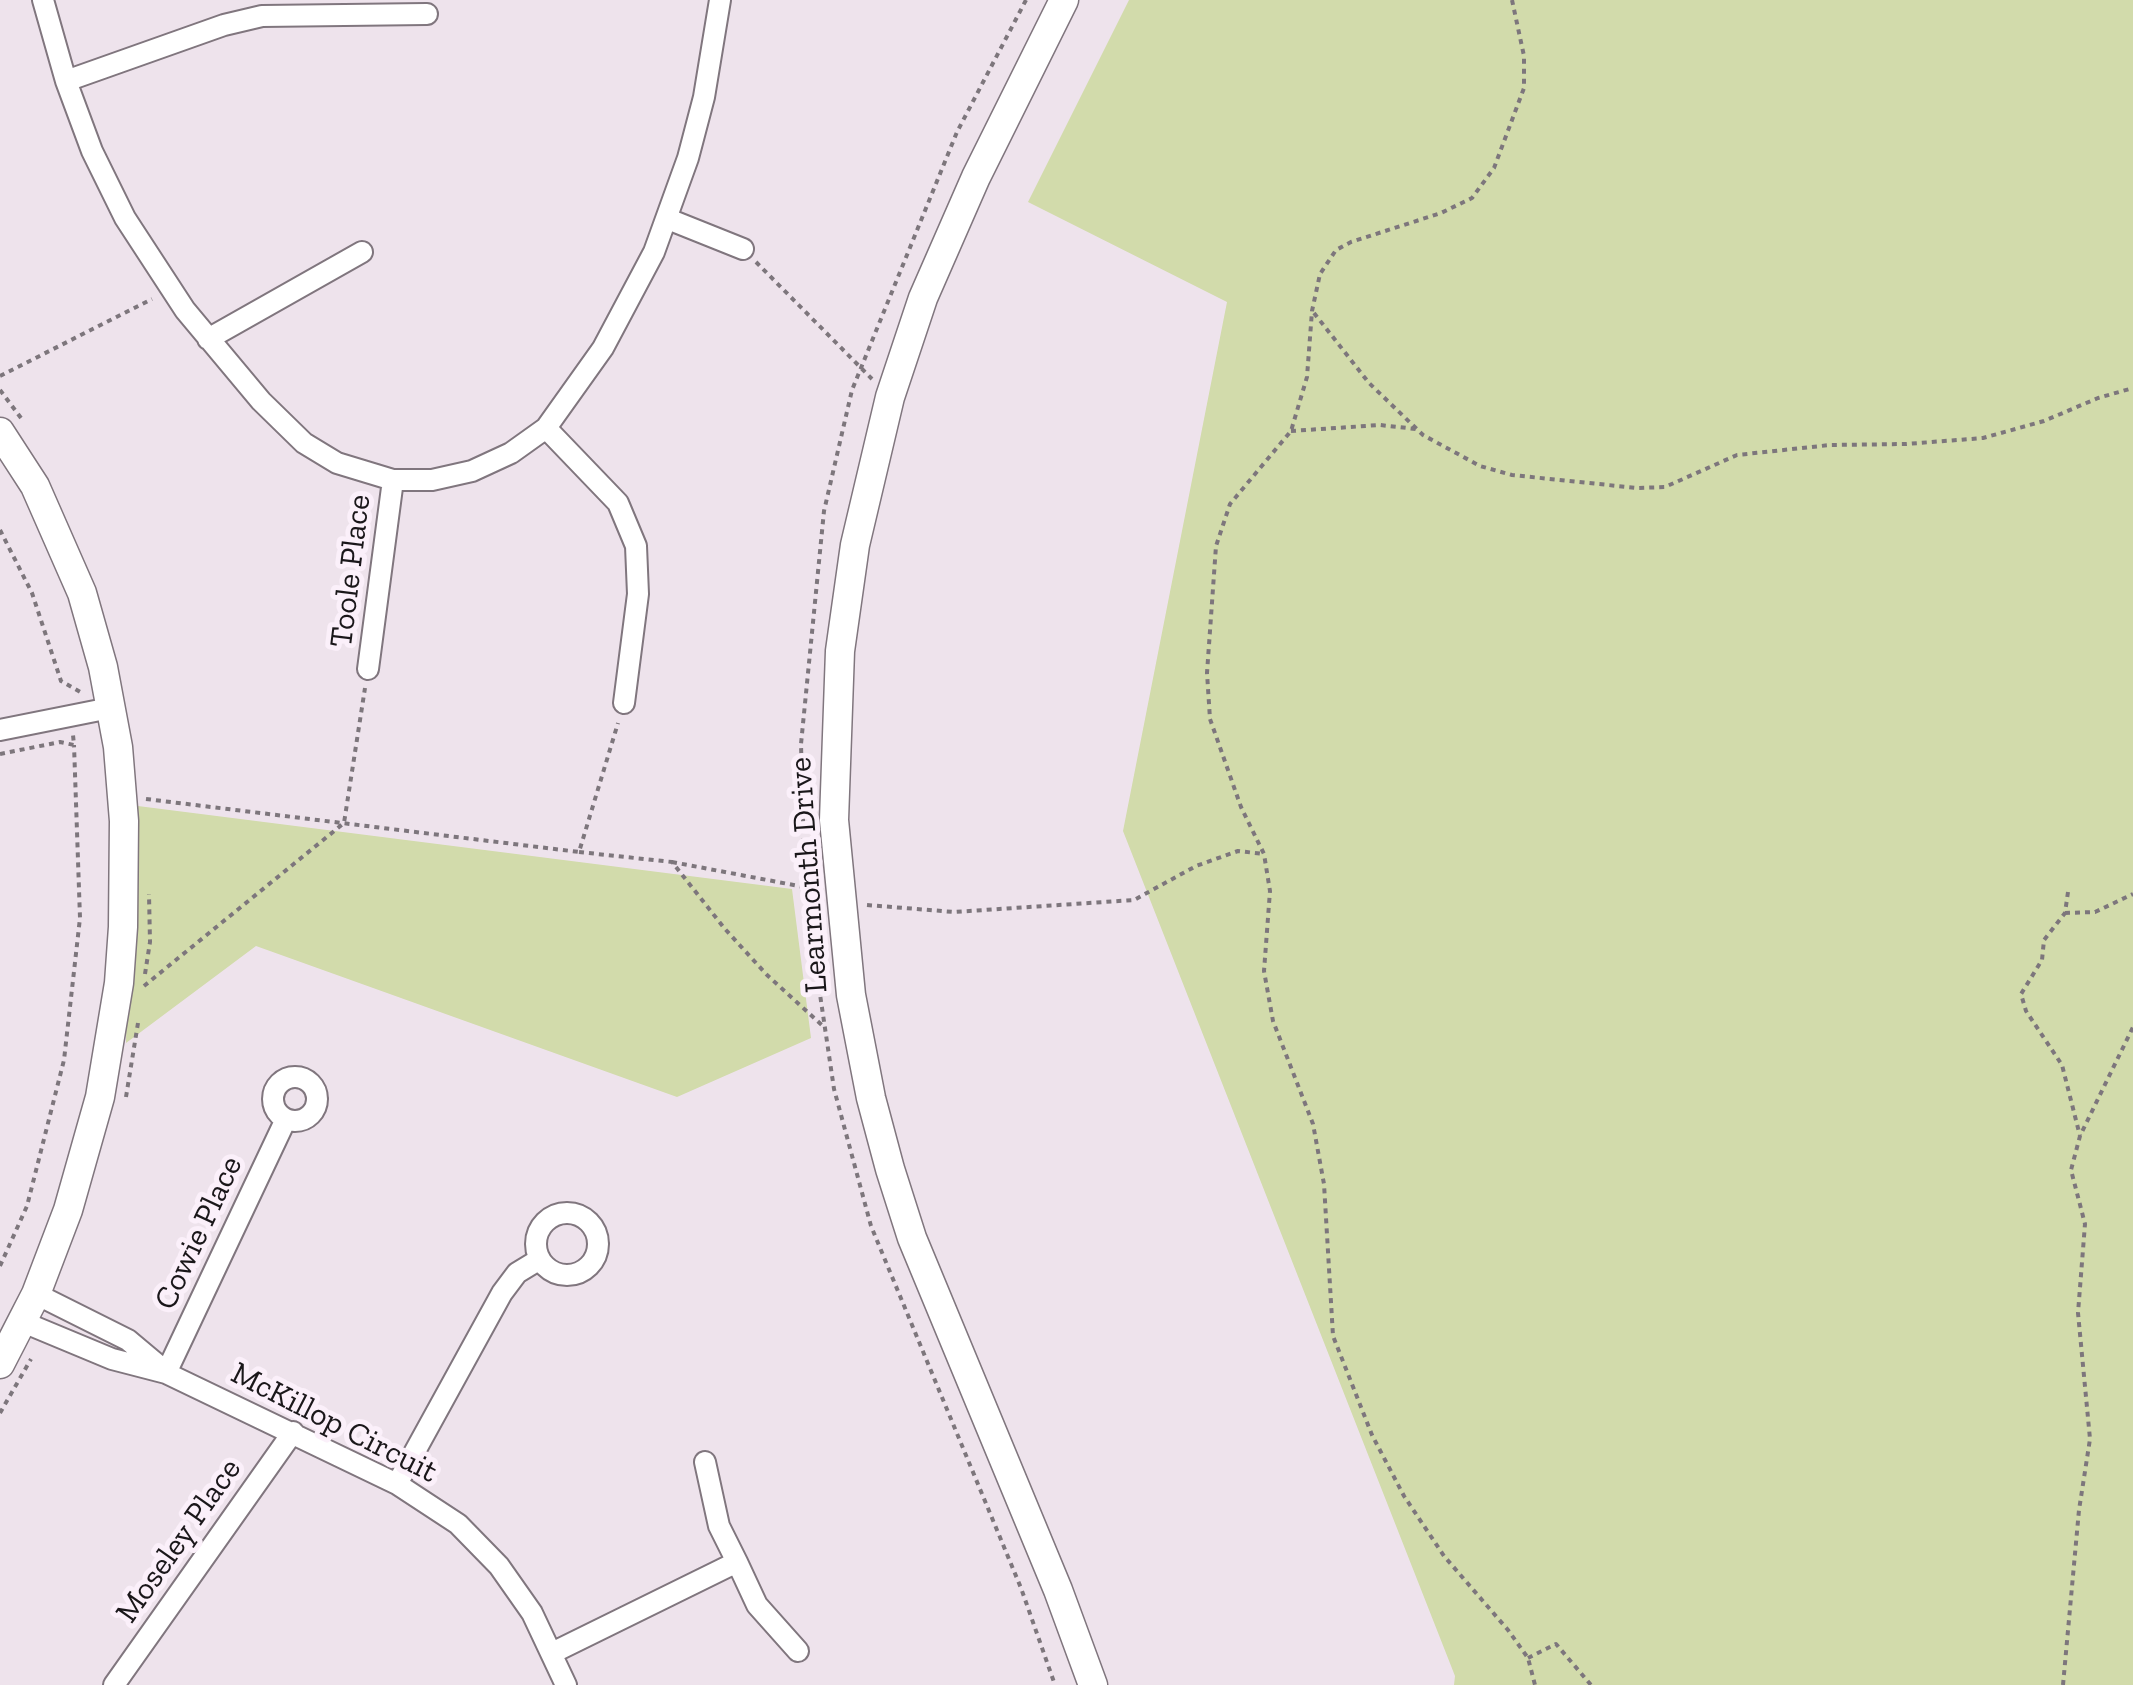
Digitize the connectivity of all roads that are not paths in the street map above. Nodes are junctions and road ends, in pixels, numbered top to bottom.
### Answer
1 (43, 0) edge
2 (720, 0) edge
3 (1064, 0) edge
4 (427, 14) dead end
5 (66, 81) junction
6 (668, 219) junction
7 (744, 249) road end
8 (362, 252) dead end
9 (208, 339) junction
10 (546, 428) junction
11 (0, 432) edge
12 (393, 480) junction
13 (368, 669) road end
14 (624, 703) road end
15 (110, 708) junction
16 (0, 730) edge
17 (286, 1119) dead end
18 (540, 1259) dead end
19 (36, 1294) junction
20 (22, 1322) junction
21 (0, 1364) edge
22 (166, 1372) junction
23 (293, 1432) junction
24 (705, 1462) dead end
25 (397, 1484) junction
26 (737, 1562) junction
27 (798, 1651) dead end
28 (552, 1653) junction
29 (114, 1685) edge
30 (566, 1685) edge
31 (1093, 1685) edge

1 - 5 street
2 - 6 street
3 - 31 street, Learmonth Drive
4 - 5 street
5 - 9 street
6 - 7 street
6 - 10 street
8 - 9 street
9 - 12 street
10 - 12 street
10 - 14 street
11 - 15 street
12 - 13 street, Toole Place
15 - 16 street
15 - 19 street
17 - 22 street, Cowie Place
18 - 25 street
19 - 20 street
19 - 22 street, McKillop Circuit
20 - 21 street
20 - 22 street, McKillop Circuit
22 - 23 street, McKillop Circuit
23 - 25 street, McKillop Circuit
23 - 29 street, Moseley Place
24 - 26 street
25 - 28 street, McKillop Circuit
26 - 27 street
26 - 28 street
28 - 30 street, McKillop Circuit

